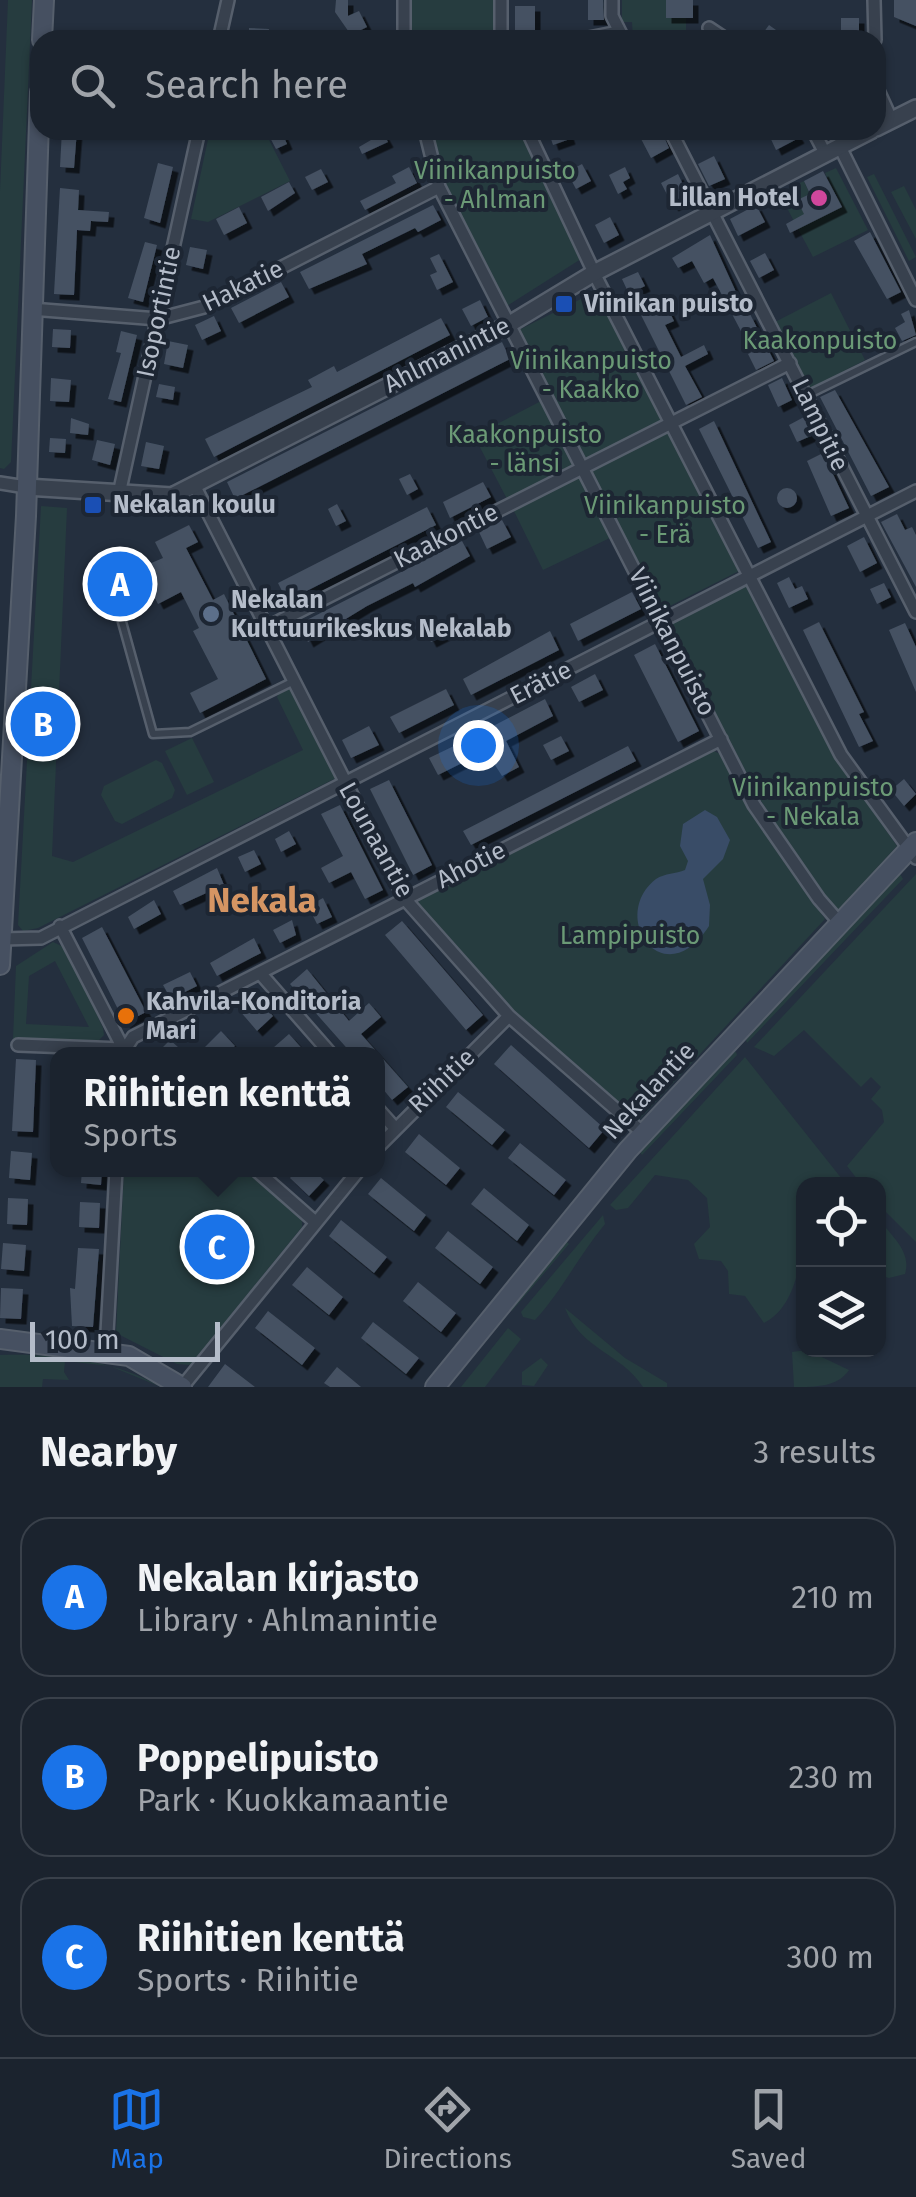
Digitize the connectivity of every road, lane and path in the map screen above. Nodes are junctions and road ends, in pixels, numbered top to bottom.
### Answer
1 (44, 0) edge
2 (228, 0) edge
3 (404, 0) edge
4 (501, 0) edge
5 (612, 0) edge
6 (874, 0) edge
7 (709, 28) dead end
8 (42, 30) edge
9 (221, 30) edge
10 (404, 30) edge
11 (501, 30) edge
12 (619, 30) edge
13 (712, 30) edge
14 (875, 30) edge
15 (886, 108) edge
16 (916, 108) edge
17 (892, 121) junction
18 (886, 124) edge
19 (38, 140) edge
20 (196, 140) edge
21 (427, 140) edge
22 (531, 140) edge
23 (675, 140) edge
24 (823, 140) edge
25 (851, 140) edge
26 (832, 149) junction
27 (439, 187) junction
28 (712, 212) junction
29 (594, 273) junction
30 (916, 300) edge
31 (31, 309) junction
32 (158, 318) junction
33 (508, 324) junction
34 (916, 342) edge
35 (790, 364) junction
36 (807, 395) junction
37 (671, 424) junction
38 (582, 467) junction
39 (0, 483) edge
40 (194, 485) junction
41 (26, 487) junction
42 (916, 491) edge
43 (119, 494) junction
44 (866, 516) junction
45 (750, 577) junction
46 (916, 612) edge
47 (122, 622) dead end
48 (662, 622) junction
49 (264, 629) junction
50 (292, 682) junction
51 (721, 739) junction
52 (344, 783) junction
53 (914, 850) edge
54 (405, 898) junction
55 (840, 923) junction
56 (60, 926) junction
57 (2, 939) edge
58 (0, 965) edge
59 (260, 973) junction
60 (509, 1016) junction
61 (18, 1045) dead end
62 (50, 1047) edge
63 (121, 1047) edge
64 (127, 1047) edge
65 (325, 1047) edge
66 (385, 1117) edge
67 (394, 1128) junction
68 (643, 1133) junction
69 (385, 1139) edge
70 (116, 1177) edge
71 (264, 1177) edge
72 (353, 1177) edge
73 (314, 1222) junction
74 (0, 1339) edge
75 (106, 1350) junction
76 (182, 1387) edge
77 (434, 1387) edge

1 - 8 main road
2 - 9 street
3 - 10 street
4 - 11 street
5 - 12 street
6 - 14 street
7 - 13 street
15 - 17 street
16 - 17 street, Ahlmanintie
17 - 18 street, Ahlmanintie
19 - 31 main road
20 - 32 street, Isoportintie
21 - 27 street, Viinikanpuisto
22 - 29 street
23 - 28 street, Lampitie
24 - 26 street
25 - 26 street, Ahlmanintie
26 - 28 street, Ahlmanintie
26 - 30 street
27 - 32 street, Hakatie
27 - 33 street, Viinikanpuisto
28 - 29 street, Ahlmanintie
28 - 35 street, Lampitie
29 - 33 street, Ahlmanintie
29 - 37 street
31 - 32 street, Hakatie
31 - 41 main road
32 - 43 street, Isoportintie
33 - 38 street, Viinikanpuisto
33 - 40 street, Ahlmanintie
34 - 36 lane
35 - 36 street, Lampitie
35 - 37 street, Kaakontie
36 - 44 street, Lampitie
37 - 38 street, Kaakontie
37 - 45 street
38 - 48 street, Viinikanpuisto
38 - 49 street, Kaakontie
39 - 41 street, Ahlmanintie
40 - 43 street, Ahlmanintie
40 - 49 street, Lounaantie
41 - 43 street, Ahlmanintie
41 - 57 main road
42 - 44 street, Erätie
44 - 45 street, Erätie
44 - 46 street, Lampitie
45 - 48 street, Erätie
45 - 53 street
47 - 50 lane
48 - 51 street, Viinikanpuisto
48 - 52 street, Erätie
49 - 50 street, Lounaantie
50 - 52 street, Lounaantie
51 - 54 street, Ahotie
51 - 55 street, Viinikanpuisto
52 - 54 street, Lounaantie
52 - 56 street, Erätie
53 - 55 main road, Nekalantie
54 - 59 street, Ahotie
54 - 60 street, Lounaantie
55 - 68 main road, Nekalantie
56 - 57 street, Erätie
56 - 63 street
57 - 58 main road
59 - 64 street, Ahotie
59 - 65 street
60 - 67 street, Riihitie
60 - 68 street, Lounaantie
61 - 62 street
66 - 67 street
67 - 69 street, Riihitie
68 - 77 main road, Nekalantie
70 - 75 street
71 - 73 street
72 - 73 street
73 - 76 street
74 - 75 main road
75 - 76 main road

